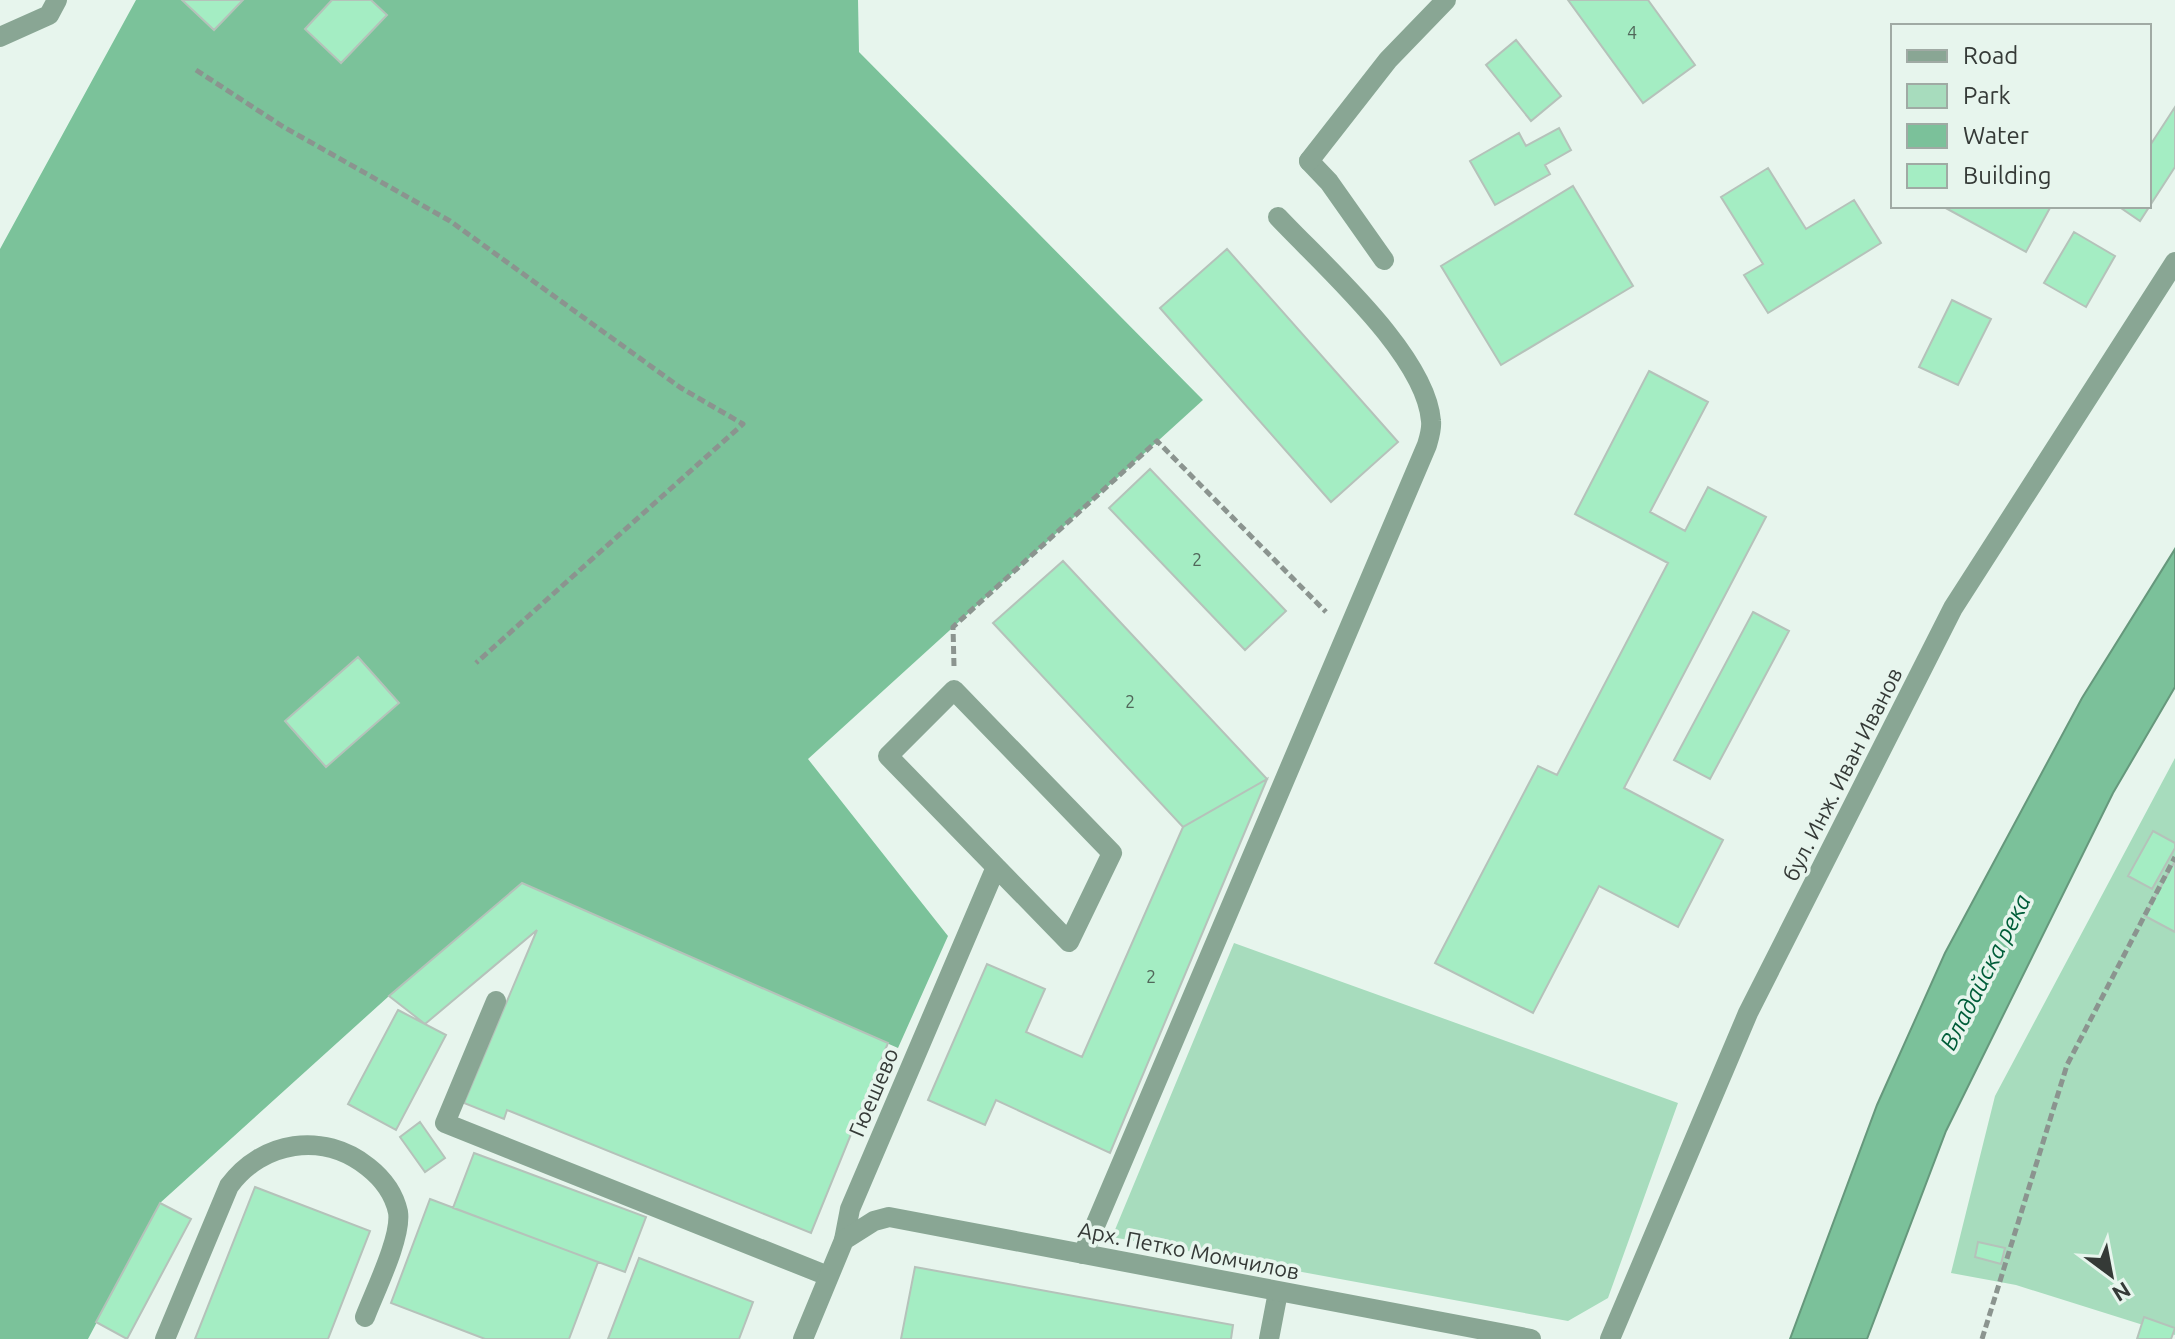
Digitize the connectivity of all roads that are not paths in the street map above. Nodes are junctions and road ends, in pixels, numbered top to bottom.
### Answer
1 (57, 0) edge
2 (1446, 0) edge
3 (0, 37) edge
4 (1278, 217) dead end
5 (1384, 260) dead end
6 (2175, 262) edge
7 (996, 867) junction
8 (496, 1001) dead end
9 (844, 1240) junction
10 (1083, 1254) junction
11 (828, 1276) junction
12 (1278, 1292) junction
13 (365, 1317) dead end
14 (165, 1339) edge
15 (803, 1339) edge
16 (1269, 1339) edge
17 (1531, 1339) edge
18 (1610, 1339) edge

1 - 3 street
2 - 5 street
4 - 10 street
6 - 18 street, бул. Инж. Иван Иванов
7 - 7 street
7 - 9 street, Гюешево
8 - 11 street
9 - 10 street, Арх. Петко Момчилов
9 - 11 street, Гюешево
10 - 12 street, Арх. Петко Момчилов
11 - 15 street, Гюешево
12 - 16 street
12 - 17 street, Арх. Петко Момчилов
13 - 14 street

